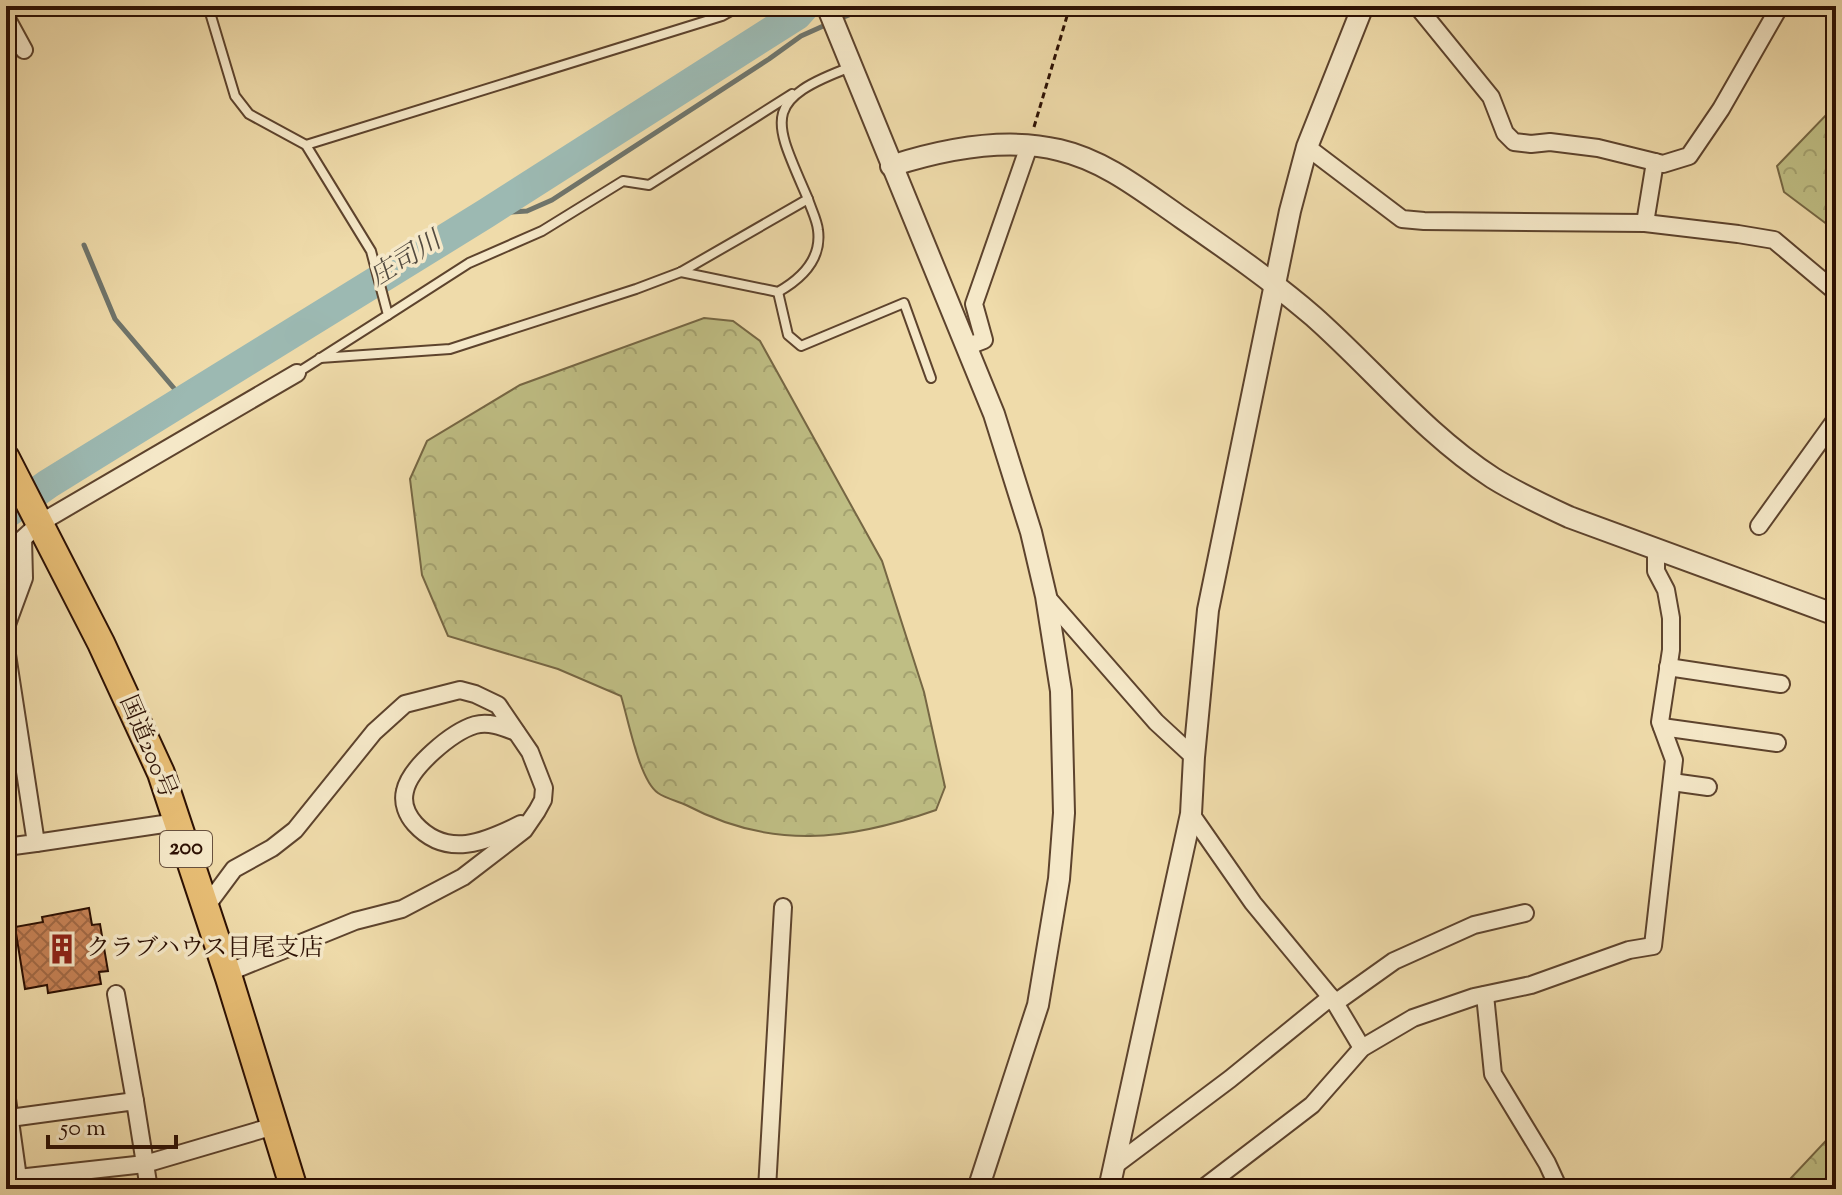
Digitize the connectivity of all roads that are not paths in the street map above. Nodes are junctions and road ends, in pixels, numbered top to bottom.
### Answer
1 (208, 6) edge
2 (740, 6) edge
3 (827, 6) edge
4 (1363, 6) edge
5 (1417, 6) edge
6 (1780, 6) edge
7 (6, 17) edge
8 (24, 50) dead end
9 (851, 67) junction
10 (795, 92) junction
11 (306, 145) junction
12 (1029, 146) junction
13 (1307, 147) junction
14 (1655, 162) junction
15 (891, 166) junction
16 (808, 199) junction
17 (1645, 223) junction
18 (681, 272) junction
19 (1275, 287) junction
20 (778, 292) junction
21 (1836, 292) edge
22 (387, 310) junction
23 (966, 347) junction
24 (320, 358) junction
25 (297, 373) joint
26 (931, 378) dead end
27 (1836, 419) edge
28 (9, 464) edge
29 (1759, 526) dead end
30 (31, 531) junction
31 (1656, 549) junction
32 (6, 560) edge
33 (1046, 596) junction
34 (1836, 615) edge
35 (6, 627) edge
36 (6, 648) edge
37 (1668, 667) junction
38 (1781, 684) dead end
39 (1662, 727) junction
40 (516, 732) junction
41 (1777, 743) dead end
42 (1194, 757) junction
43 (1672, 782) junction
44 (1708, 787) dead end
45 (1191, 814) junction
46 (533, 817) junction
47 (177, 822) junction
48 (36, 843) junction
49 (6, 847) edge
50 (783, 907) dead end
51 (205, 908) junction
52 (1525, 913) dead end
53 (227, 973) junction
54 (116, 994) dead end
55 (1485, 995) junction
56 (1333, 1000) junction
57 (1362, 1048) junction
58 (6, 1092) edge
59 (135, 1101) junction
60 (10, 1118) junction
61 (274, 1126) junction
62 (145, 1164) junction
63 (1114, 1166) junction
64 (149, 1189) edge
65 (294, 1189) edge
66 (767, 1189) edge
67 (978, 1189) edge
68 (1109, 1189) edge
69 (1202, 1189) edge
70 (1559, 1189) edge

1 - 11 lane
2 - 11 lane
3 - 9 street
4 - 13 street
5 - 14 street
6 - 14 street
7 - 8 street
9 - 10 lane
9 - 15 street
10 - 16 lane
10 - 22 lane
11 - 22 lane
12 - 15 street
12 - 19 street
12 - 23 street
13 - 17 street
13 - 19 street
14 - 17 street
15 - 23 street
16 - 18 lane
16 - 20 lane
17 - 21 street
18 - 20 lane
18 - 24 lane
19 - 31 street
19 - 42 street
20 - 26 lane
22 - 24 lane
23 - 33 street
24 - 25 lane
25 - 30 street
27 - 29 street
28 - 30 highway, 国道200号 / 200
30 - 32 street
30 - 35 street
30 - 47 highway, 国道200号 / 200
31 - 34 street
31 - 37 street
33 - 42 street
33 - 67 street
36 - 48 street
37 - 38 street
37 - 39 street
39 - 41 street
39 - 43 street
40 - 46 street
40 - 46 street
40 - 51 street
42 - 45 street
43 - 44 street
43 - 55 street
45 - 56 street
45 - 63 street
46 - 53 street
47 - 48 street
47 - 51 highway, 国道200号 / 200
48 - 49 street
50 - 66 street
51 - 53 highway, 国道200号 / 200
52 - 56 street
53 - 61 highway, 国道200号 / 200
54 - 59 street
55 - 57 street
55 - 70 street
56 - 57 street
56 - 63 street
57 - 69 street
58 - 60 street
59 - 60 street
59 - 62 street
60 - 62 street
61 - 62 street
61 - 65 highway, 国道200号 / 200
62 - 64 street
63 - 68 street

